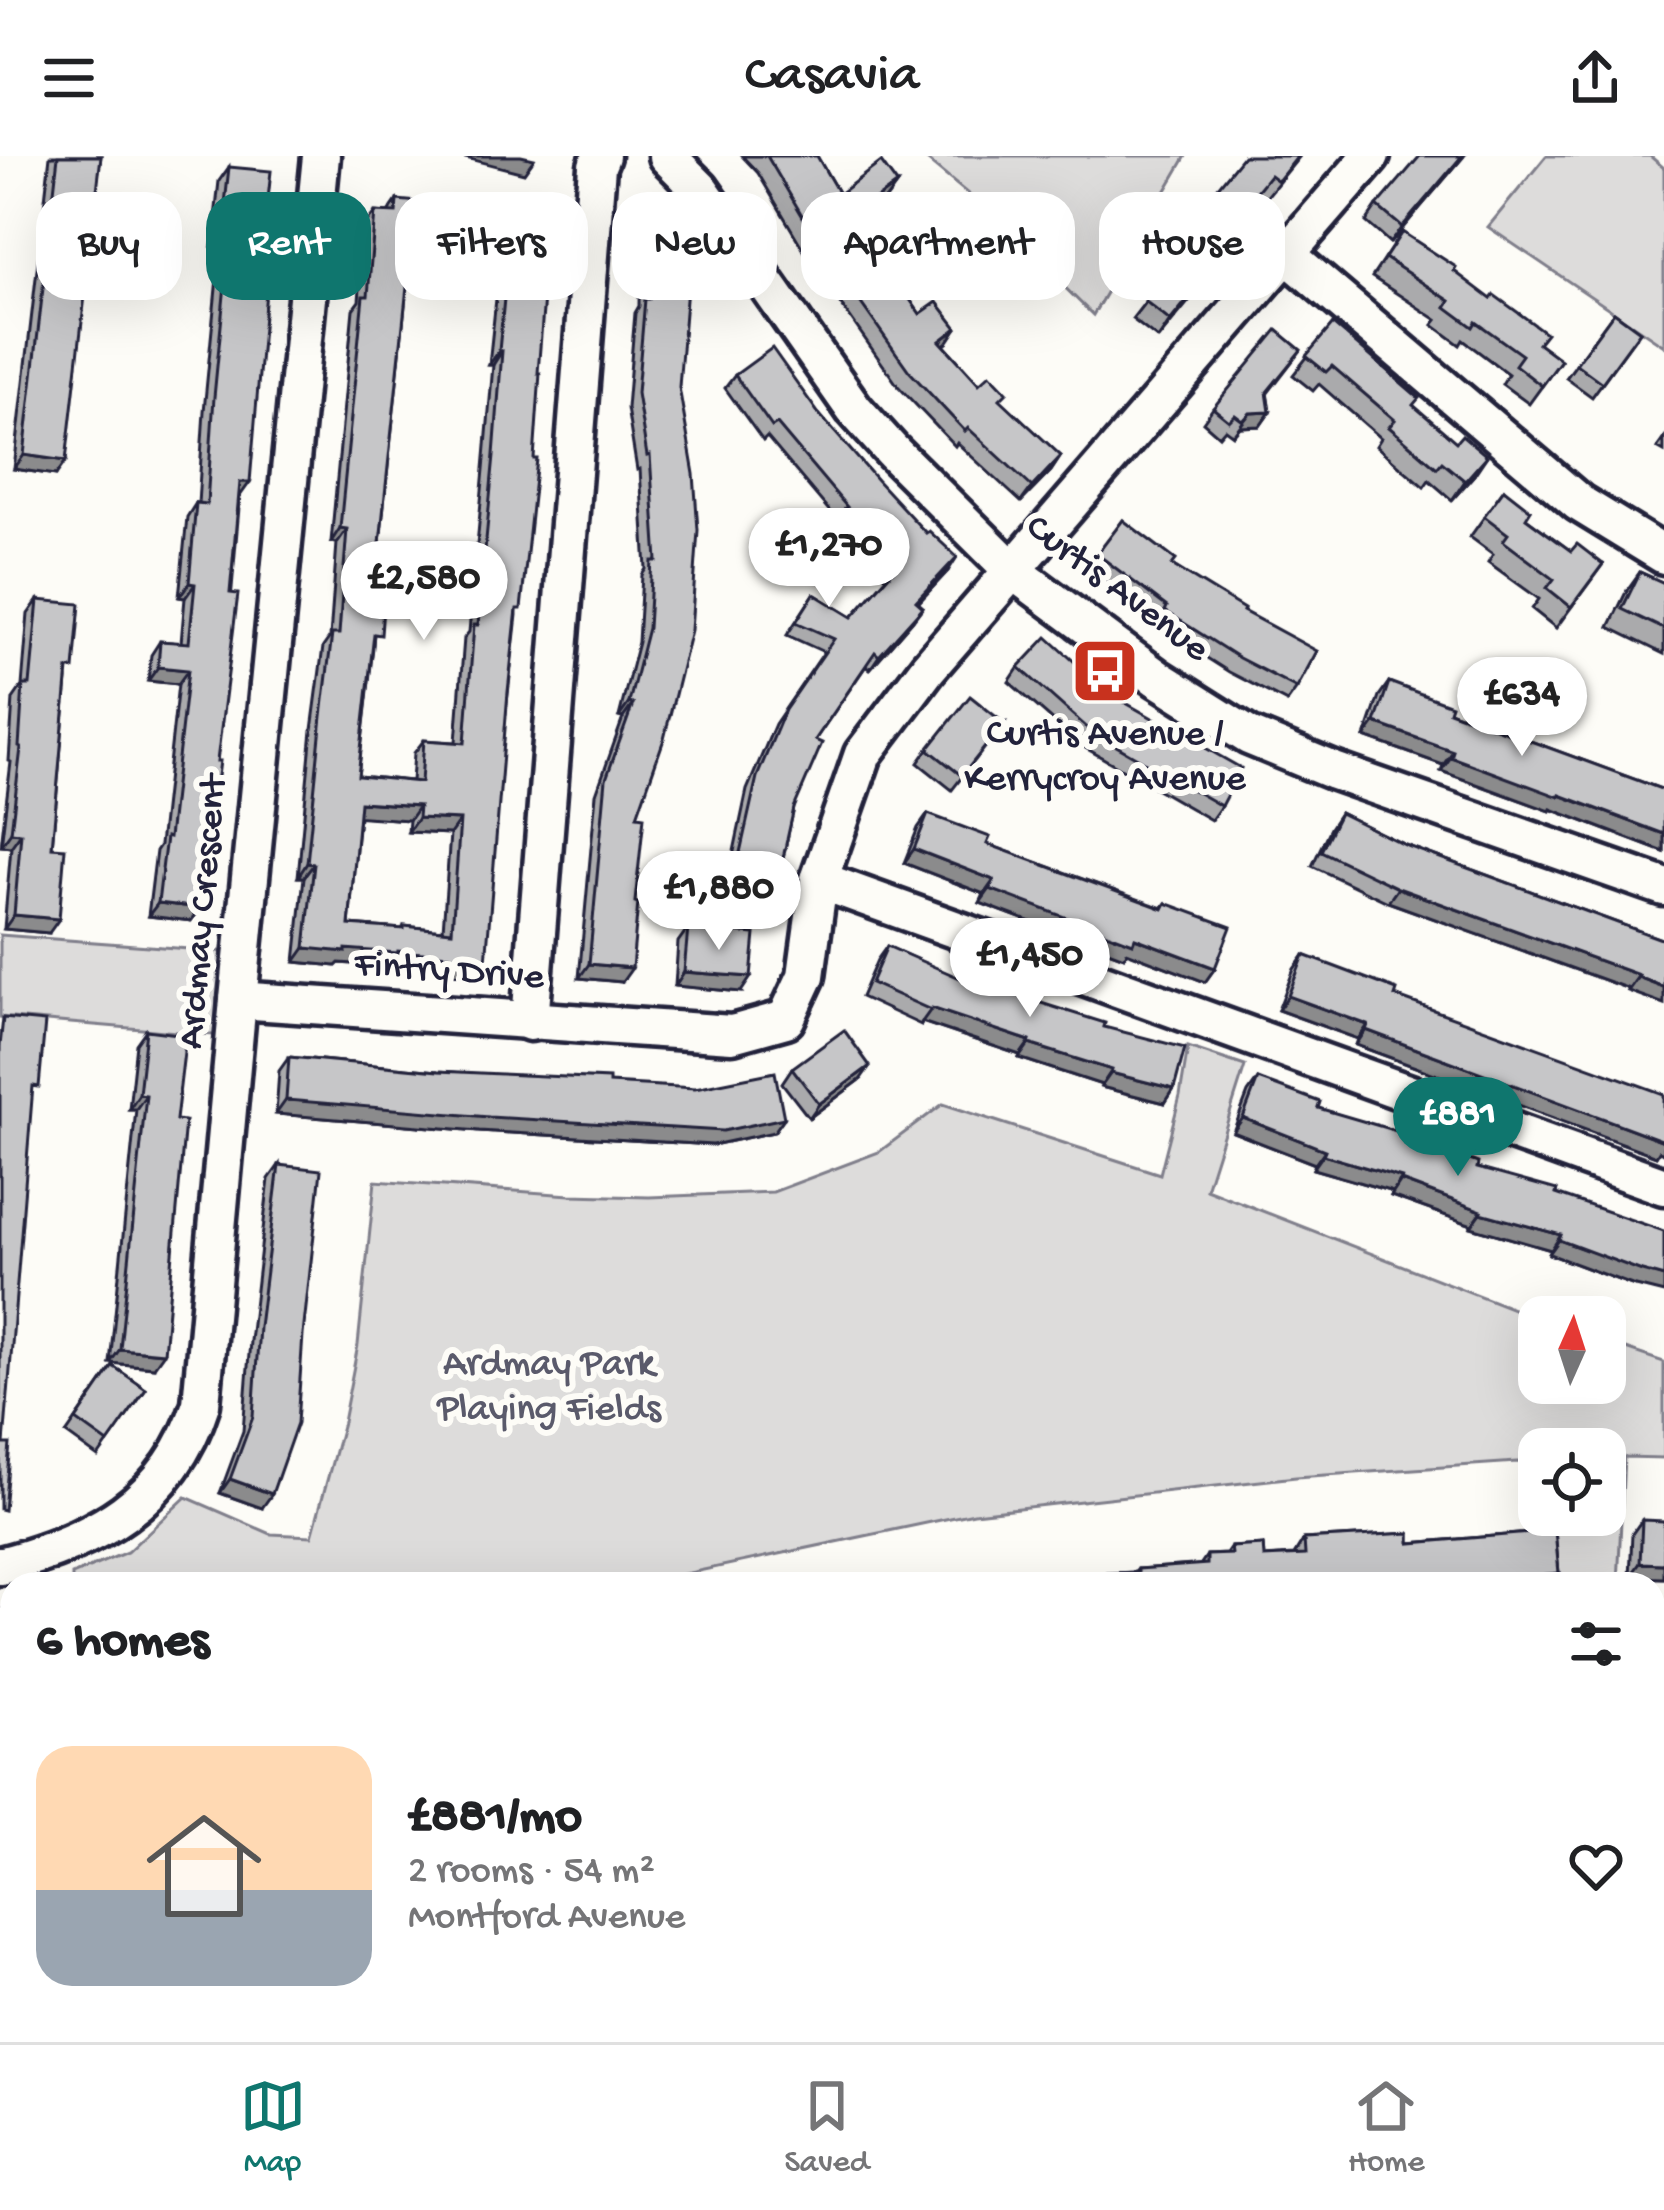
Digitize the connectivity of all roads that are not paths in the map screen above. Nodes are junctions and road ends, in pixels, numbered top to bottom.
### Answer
1 (321, 156) edge
2 (601, 156) edge
3 (667, 156) edge
4 (1371, 156) edge
5 (1286, 254) junction
6 (1664, 555) edge
7 (1013, 571) junction
8 (819, 880) junction
9 (1664, 887) edge
10 (238, 1000) junction
11 (530, 1022) junction
12 (1664, 1186) edge
13 (0, 1566) edge

1 - 10 street, Ardmay Crescent
2 - 11 street
3 - 7 street, Curtis Avenue
4 - 5 street, Fintry Drive
5 - 6 street
5 - 7 street, Fintry Drive
7 - 8 street, Fintry Drive
7 - 9 street, Curtis Avenue
8 - 11 street, Fintry Drive
8 - 12 street
10 - 11 street, Fintry Drive
10 - 13 street, Ardmay Crescent

